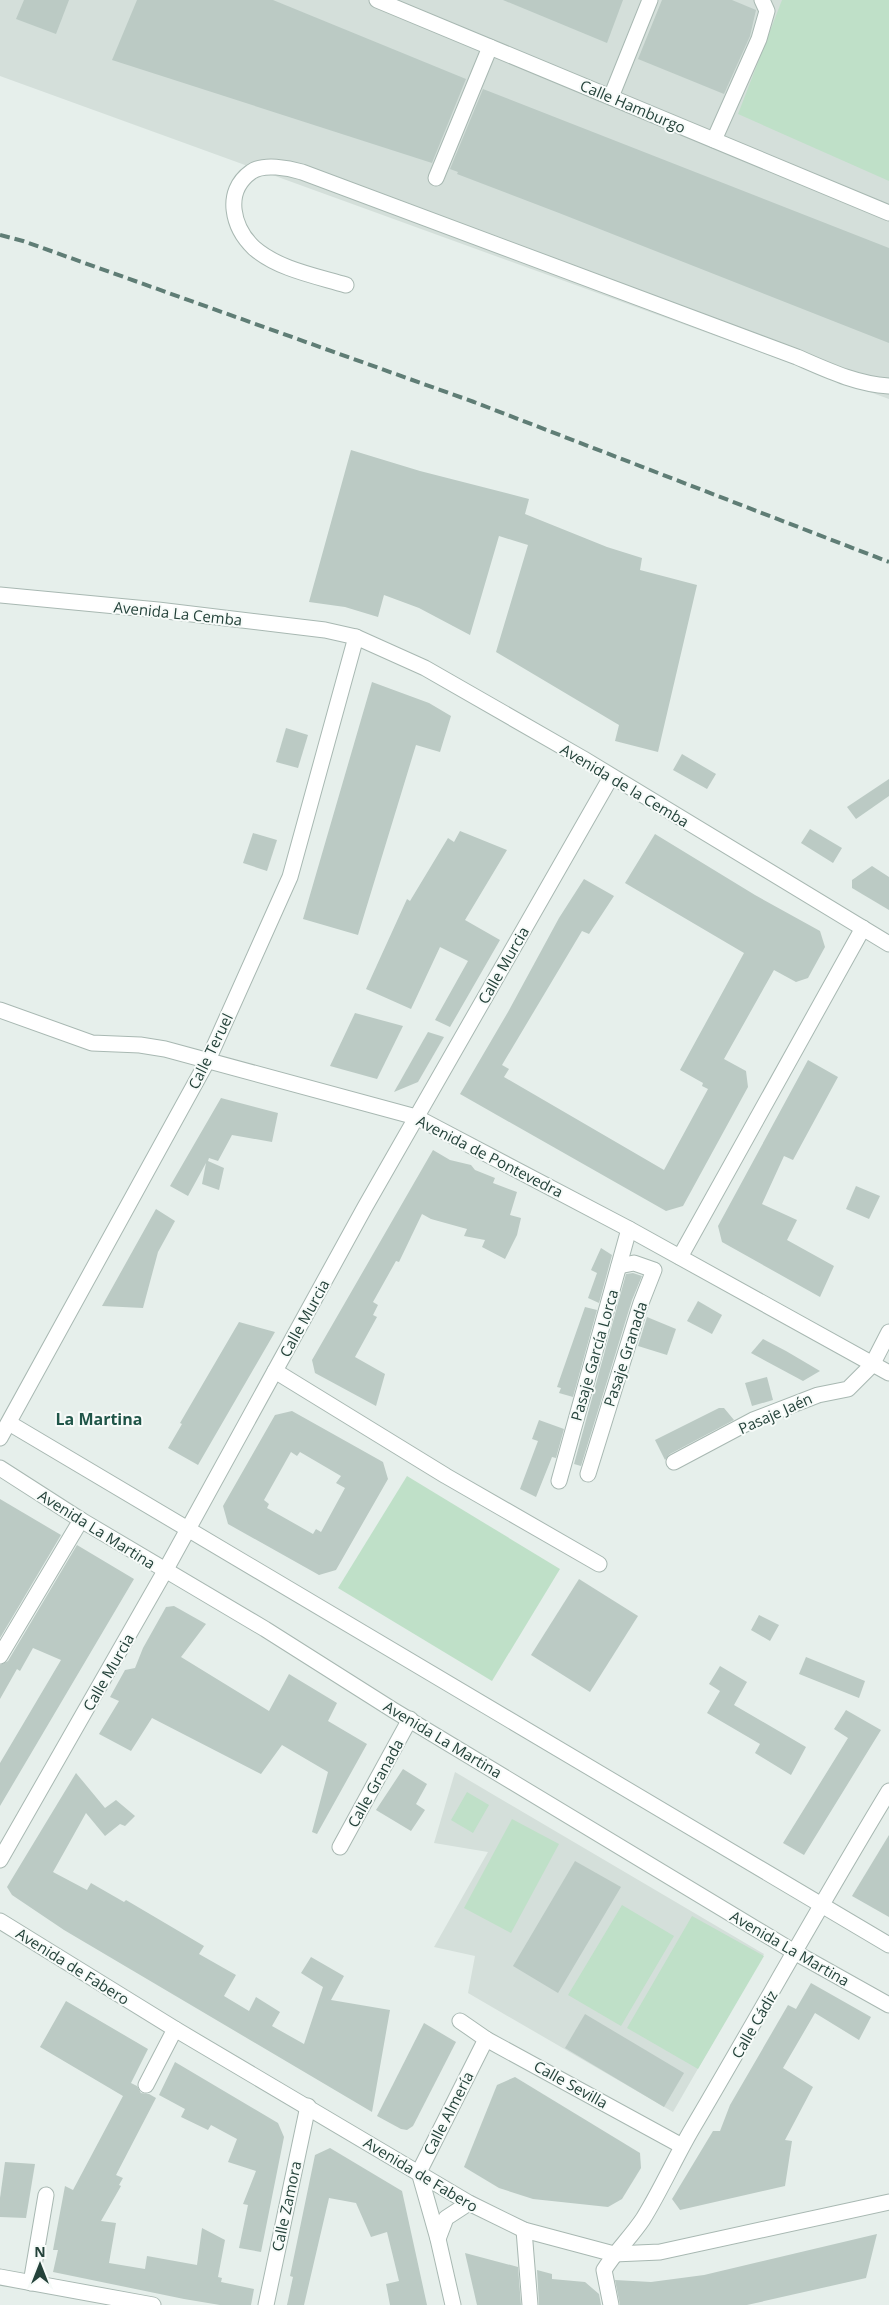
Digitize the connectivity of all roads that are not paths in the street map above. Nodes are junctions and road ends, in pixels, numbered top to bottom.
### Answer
1 (377, 0) edge
2 (650, 0) edge
3 (762, 0) edge
4 (490, 47) junction
5 (611, 97) junction
6 (714, 140) junction
7 (436, 178) dead end
8 (889, 213) edge
9 (346, 285) dead end
10 (889, 386) edge
11 (0, 595) edge
12 (356, 637) junction
13 (611, 777) junction
14 (863, 928) junction
15 (889, 944) edge
16 (0, 1010) edge
17 (208, 1060) junction
18 (416, 1117) junction
19 (629, 1228) junction
20 (680, 1257) junction
21 (619, 1266) junction
22 (889, 1332) edge
23 (872, 1364) junction
24 (275, 1371) junction
25 (889, 1373) edge
26 (9, 1423) junction
27 (0, 1438) edge
28 (674, 1462) dead end
29 (0, 1468) edge
30 (588, 1474) dead end
31 (559, 1481) dead end
32 (81, 1520) junction
33 (188, 1529) junction
34 (599, 1564) dead end
35 (165, 1571) junction
36 (0, 1656) edge
37 (410, 1719) junction
38 (889, 1791) edge
39 (340, 1847) dead end
40 (0, 1860) edge
41 (822, 1905) junction
42 (0, 1921) edge
43 (889, 1945) edge
44 (796, 1953) junction
45 (889, 2004) edge
46 (460, 2021) dead end
47 (175, 2029) junction
48 (486, 2039) junction
49 (146, 2085) dead end
50 (308, 2106) junction
51 (682, 2146) junction
52 (419, 2172) junction
53 (46, 2195) dead end
54 (889, 2202) edge
55 (469, 2203) junction
56 (524, 2230) junction
57 (438, 2239) junction
58 (614, 2254) junction
59 (0, 2277) edge
60 (31, 2282) junction
61 (153, 2305) edge
62 (266, 2305) edge
63 (453, 2305) edge
64 (530, 2305) edge
65 (611, 2305) edge

1 - 4 street, Calle Hamburgo
2 - 5 street
3 - 6 street
4 - 5 street, Calle Hamburgo
4 - 7 street
5 - 6 street, Calle Hamburgo
6 - 8 street, Calle Hamburgo
9 - 10 street
11 - 12 street, Avenida La Cemba
12 - 13 street, Avenida de la Cemba
12 - 17 street, Calle Teruel
13 - 14 street, Avenida de la Cemba
13 - 18 street, Calle Murcia
14 - 15 street, Avenida de la Cemba
14 - 20 street
16 - 17 street, Avenida de Pontevedra
17 - 18 street, Avenida de Pontevedra
17 - 26 street, Calle Teruel
18 - 19 street, Avenida de Pontevedra
18 - 24 street, Calle Murcia
19 - 20 street, Avenida de Pontevedra
19 - 21 street, Pasaje García Lorca
20 - 23 street, Avenida de Pontevedra
21 - 30 street, Pasaje Granada
21 - 31 street, Pasaje García Lorca
22 - 23 street, Pasaje Jaén
23 - 25 street, Avenida de Pontevedra
23 - 28 street, Pasaje Jaén
24 - 33 street, Calle Murcia
24 - 34 street
26 - 27 street, Calle Teruel
26 - 33 street
29 - 32 street, Avenida La Martina
32 - 35 street, Avenida La Martina
32 - 36 street
33 - 35 street, Calle Murcia
33 - 41 street
35 - 37 street, Avenida La Martina
35 - 40 street, Calle Murcia
37 - 39 street, Calle Granada
37 - 44 street, Avenida La Martina
38 - 41 street, Calle Cádiz
41 - 43 street
41 - 44 street, Calle Cádiz
42 - 47 street, Avenida de Fabero
44 - 45 street, Avenida La Martina
44 - 51 street, Calle Cádiz
46 - 48 street, Calle Sevilla
47 - 49 street
47 - 50 street, Avenida de Fabero
48 - 51 street, Calle Sevilla
48 - 52 street, Calle Almería
50 - 52 street, Avenida de Fabero
50 - 62 street, Calle Zamora
51 - 58 street, Calle Cádiz
52 - 55 street, Avenida de Fabero
52 - 57 street, Calle Almería
53 - 60 street
54 - 58 street, Avenida de Fabero
55 - 56 street, Avenida de Fabero
55 - 57 street
56 - 58 street, Avenida de Fabero
56 - 64 street
57 - 63 street, Calle Almería
58 - 65 street, Calle Cádiz
59 - 60 street
60 - 61 street

